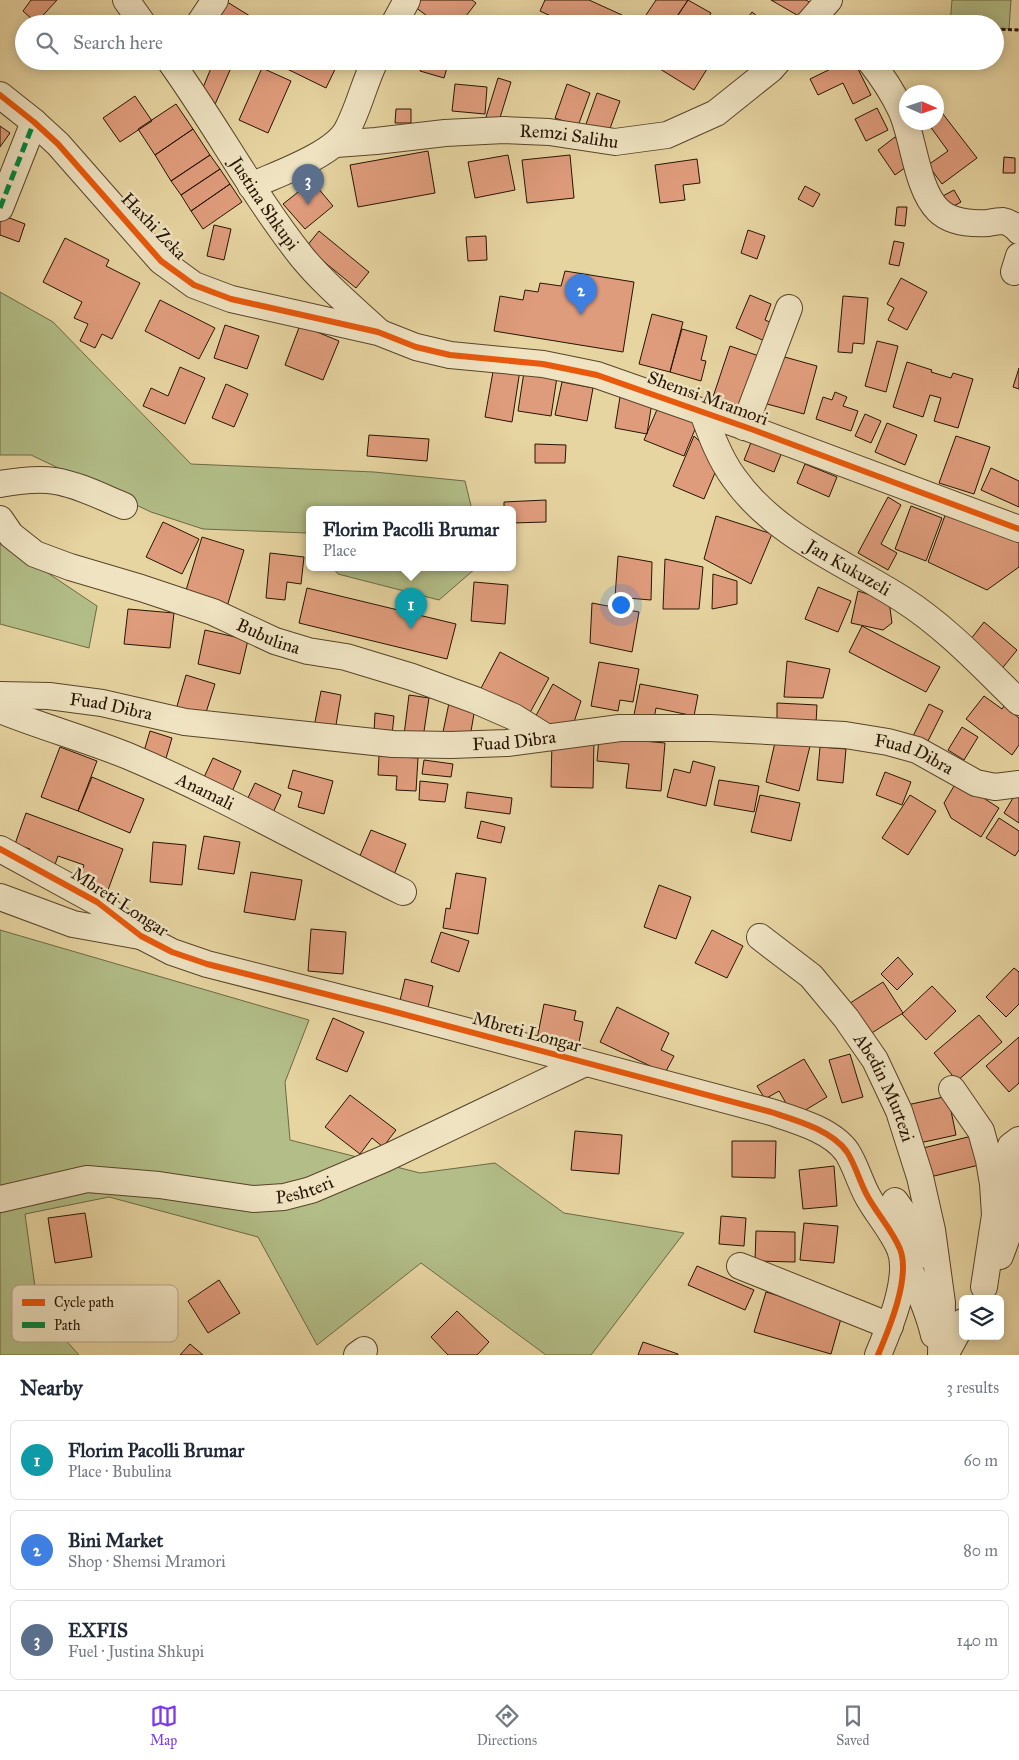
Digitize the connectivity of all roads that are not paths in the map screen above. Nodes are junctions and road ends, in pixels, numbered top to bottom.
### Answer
1 (126, 0) edge
2 (215, 0) edge
3 (407, 0) edge
4 (829, 0) edge
5 (137, 15) edge
6 (205, 15) edge
7 (399, 15) edge
8 (816, 15) edge
9 (178, 70) edge
10 (371, 70) edge
11 (770, 70) edge
12 (877, 70) edge
13 (0, 95) edge
14 (34, 122) junction
15 (336, 144) junction
16 (251, 186) junction
17 (0, 208) edge
18 (1019, 231) edge
19 (789, 308) dead end
20 (378, 332) junction
21 (703, 413) junction
22 (744, 427) junction
23 (0, 484) edge
24 (124, 506) dead end
25 (0, 519) edge
26 (1019, 529) edge
27 (0, 696) edge
28 (1019, 702) edge
29 (0, 710) edge
30 (546, 737) junction
31 (1019, 784) edge
32 (0, 849) edge
33 (403, 892) dead end
34 (0, 897) edge
35 (141, 936) junction
36 (760, 938) dead end
37 (584, 1063) junction
38 (952, 1088) dead end
39 (1019, 1140) edge
40 (0, 1199) edge
41 (895, 1201) dead end
42 (900, 1250) junction
43 (740, 1266) dead end
44 (939, 1276) junction
45 (981, 1293) edge
46 (890, 1326) junction
47 (959, 1329) edge
48 (878, 1355) edge
49 (940, 1355) edge
50 (945, 1355) edge

1 - 5 street
2 - 6 street
3 - 7 street
4 - 8 street
9 - 16 street, Justina Shkupi
10 - 15 street
11 - 15 street, Remzi Salihu
12 - 18 street
13 - 14 street, Haxhi Zeka
14 - 17 street
14 - 20 street, Haxhi Zeka
15 - 16 street
16 - 20 street, Justina Shkupi
19 - 22 street
20 - 21 street, Shemsi Mramori
21 - 22 street, Shemsi Mramori
21 - 28 street, Jan Kukuzeli
22 - 26 street, Shemsi Mramori
23 - 24 street
25 - 30 street, Bubulina
27 - 30 street, Fuad Dibra
29 - 33 street, Anamali
30 - 31 street, Fuad Dibra
32 - 35 street, Mbreti Longar
34 - 35 street, Mbreti Longar
35 - 37 street, Mbreti Longar
36 - 44 street, Abedin Murtezi
37 - 40 street, Peshteri
37 - 42 street, Mbreti Longar
38 - 45 street
39 - 45 street
41 - 44 street, Abedin Murtezi
42 - 46 street, Mbreti Longar
42 - 49 street, Abedin Murtezi
43 - 46 street
44 - 49 street, Abedin Murtezi
46 - 48 street, Mbreti Longar
47 - 50 street

